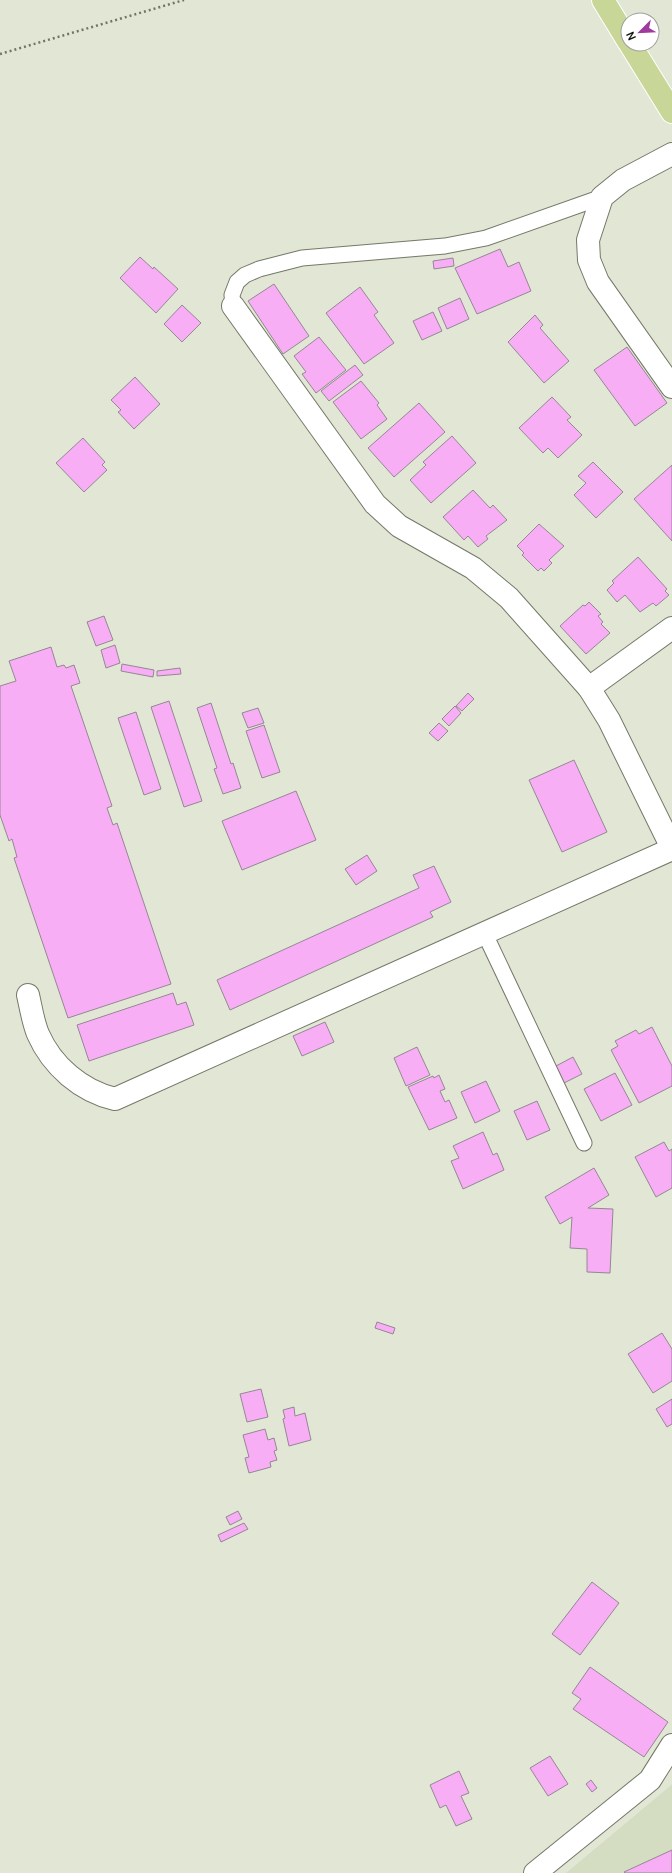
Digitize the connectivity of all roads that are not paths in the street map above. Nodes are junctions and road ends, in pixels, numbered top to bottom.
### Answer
1 (603, 0) edge
2 (620, 28) edge
3 (635, 52) edge
4 (672, 112) edge
5 (672, 154) edge
6 (602, 197) junction
7 (233, 306) joint
8 (672, 387) edge
9 (672, 628) edge
10 (589, 688) junction
11 (672, 849) edge
12 (484, 932) junction
13 (28, 996) dead end
14 (584, 1144) dead end
15 (672, 1745) edge
16 (536, 1873) edge

1 - 2 main road
3 - 4 main road
5 - 6 street
6 - 7 lane
6 - 8 street
7 - 10 street
9 - 10 street
10 - 11 street
11 - 12 street
12 - 13 street
12 - 14 lane
15 - 16 street

